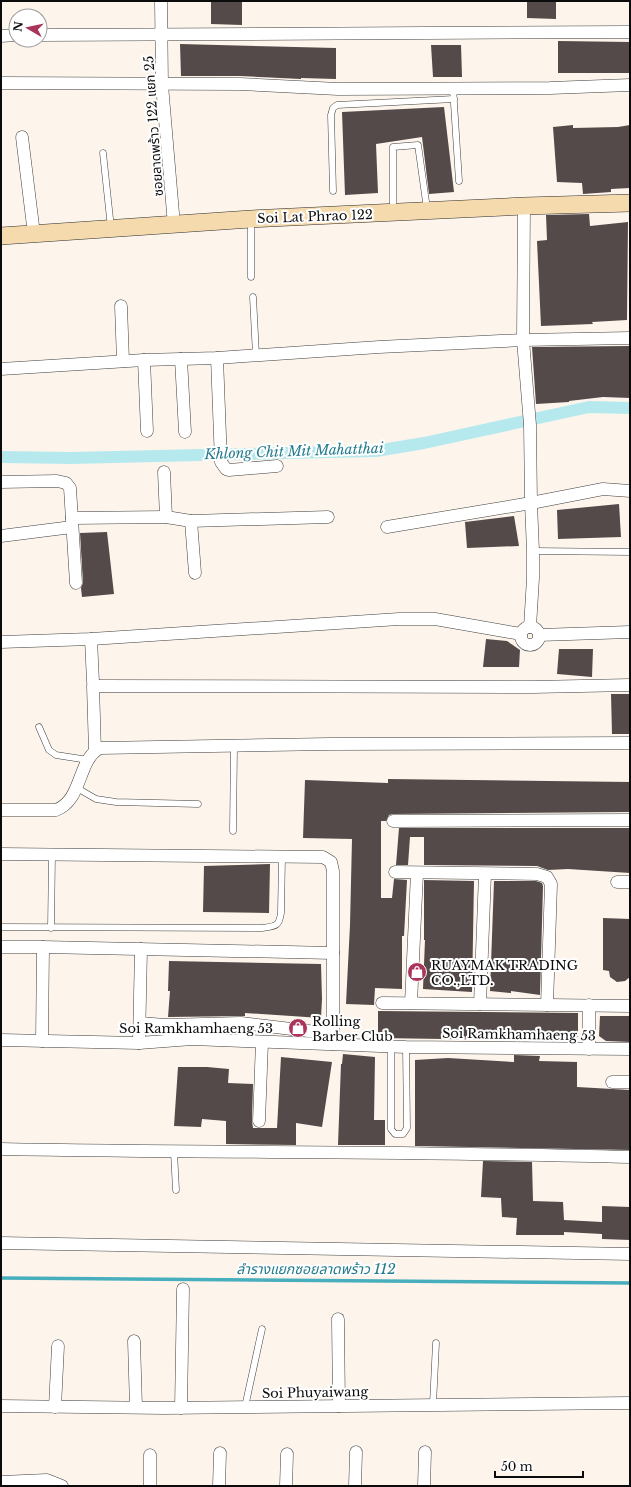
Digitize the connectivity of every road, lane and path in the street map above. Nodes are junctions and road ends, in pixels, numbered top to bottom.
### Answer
1 (161, 1) edge
2 (630, 32) edge
3 (162, 34) junction
4 (48, 35) edge
5 (1, 83) edge
6 (162, 85) junction
7 (630, 85) edge
8 (453, 94) junction
9 (22, 137) dead end
10 (103, 153) dead end
11 (459, 180) dead end
12 (333, 191) dead end
13 (630, 203) edge
14 (524, 206) junction
15 (428, 211) junction
16 (393, 213) junction
17 (251, 219) junction
18 (174, 225) junction
19 (111, 230) junction
20 (34, 234) junction
21 (1, 236) edge
22 (251, 277) dead end
23 (253, 297) dead end
24 (121, 306) dead end
25 (630, 338) edge
26 (523, 340) junction
27 (256, 355) junction
28 (217, 358) junction
29 (181, 359) junction
30 (144, 360) junction
31 (123, 361) junction
32 (1, 369) edge
33 (147, 431) dead end
34 (185, 432) dead end
35 (277, 466) dead end
36 (164, 472) dead end
37 (1, 482) edge
38 (630, 491) edge
39 (531, 503) junction
40 (166, 517) junction
41 (328, 517) dead end
42 (191, 521) junction
43 (72, 522) junction
44 (387, 527) dead end
45 (1, 536) edge
46 (533, 551) junction
47 (630, 552) edge
48 (195, 573) dead end
49 (76, 583) dead end
50 (530, 632) junction
51 (630, 632) edge
52 (91, 639) junction
53 (1, 642) edge
54 (93, 682) dead end
55 (630, 685) edge
56 (39, 727) dead end
57 (630, 743) edge
58 (234, 746) junction
59 (92, 755) junction
60 (77, 788) junction
61 (198, 804) dead end
62 (1, 810) edge
63 (393, 820) dead end
64 (630, 820) edge
65 (233, 831) dead end
66 (1, 854) edge
67 (52, 855) junction
68 (282, 857) junction
69 (395, 872) dead end
70 (417, 873) junction
71 (485, 874) junction
72 (617, 882) dead end
73 (630, 882) edge
74 (1, 927) edge
75 (51, 928) junction
76 (43, 946) junction
77 (1, 947) edge
78 (141, 949) junction
79 (333, 953) junction
80 (382, 1003) dead end
81 (411, 1003) junction
82 (480, 1004) junction
83 (547, 1005) junction
84 (589, 1005) junction
85 (630, 1006) edge
86 (140, 1023) junction
87 (333, 1039) junction
88 (1, 1040) edge
89 (42, 1041) junction
90 (262, 1042) junction
91 (139, 1043) junction
92 (390, 1046) junction
93 (406, 1047) junction
94 (588, 1049) junction
95 (630, 1049) edge
96 (612, 1082) dead end
97 (630, 1082) edge
98 (259, 1121) dead end
99 (1, 1149) edge
100 (174, 1152) junction
101 (630, 1157) edge
102 (176, 1190) dead end
103 (1, 1243) edge
104 (630, 1254) edge
105 (183, 1289) dead end
106 (338, 1319) dead end
107 (262, 1329) dead end
108 (134, 1341) dead end
109 (436, 1343) dead end
110 (58, 1346) dead end
111 (630, 1403) edge
112 (433, 1404) junction
113 (1, 1406) edge
114 (339, 1406) junction
115 (55, 1407) junction
116 (136, 1407) junction
117 (245, 1407) junction
118 (181, 1408) junction
119 (356, 1452) dead end
120 (425, 1452) dead end
121 (220, 1453) dead end
122 (288, 1454) dead end
123 (150, 1455) dead end
124 (1, 1482) edge
125 (62, 1486) edge
126 (150, 1486) edge
127 (219, 1486) edge
128 (286, 1486) edge
129 (354, 1486) edge
130 (424, 1486) edge

1 - 3 street, ซอยลาดพร้าว 122 แยก 25
2 - 3 street
3 - 4 street
3 - 6 street, ซอยลาดพร้าว 122 แยก 25
5 - 6 street
6 - 8 street
6 - 18 street, ซอยลาดพร้าว 122 แยก 25
7 - 8 street
8 - 11 lane
8 - 12 lane
9 - 20 street
10 - 19 lane
13 - 14 street, Soi Lat Phrao 122
14 - 15 street, Soi Lat Phrao 122
14 - 26 street
15 - 16 street, Soi Lat Phrao 122
15 - 16 lane
16 - 17 street, Soi Lat Phrao 122
17 - 18 street, Soi Lat Phrao 122
17 - 22 lane
18 - 19 street, Soi Lat Phrao 122
19 - 20 street, Soi Lat Phrao 122
20 - 21 street, Soi Lat Phrao 122
23 - 27 lane
24 - 31 street
25 - 26 street
26 - 27 street
26 - 39 street
27 - 28 street
28 - 29 street
28 - 35 street
29 - 30 street
29 - 34 street
30 - 31 street
30 - 33 street
31 - 32 street
36 - 40 street
37 - 43 street
38 - 39 street
39 - 44 street
39 - 46 street
40 - 42 street
40 - 43 street
41 - 42 street
42 - 48 street
43 - 45 street
43 - 49 street
46 - 47 lane
46 - 50 street
50 - 51 street
50 - 52 street
52 - 53 street
52 - 54 street
55 - 59 street
56 - 59 lane
57 - 58 street
58 - 59 street
58 - 65 lane
59 - 60 street
60 - 61 lane
60 - 62 street
63 - 64 street
66 - 67 street
67 - 68 street
67 - 75 lane
68 - 75 lane
68 - 79 street
69 - 70 street
70 - 71 street
70 - 81 street
71 - 82 street
71 - 83 street
72 - 73 street
74 - 75 lane
76 - 77 street
76 - 78 street
76 - 89 street
78 - 79 street
78 - 86 street
79 - 87 street
80 - 81 street
81 - 82 street
82 - 83 street
83 - 84 street
84 - 85 street
84 - 94 street
86 - 87 street
86 - 91 street
87 - 90 street, Soi Ramkhamhaeng 53
87 - 92 street, Soi Ramkhamhaeng 53
88 - 89 street, Soi Ramkhamhaeng 53
89 - 91 street, Soi Ramkhamhaeng 53
90 - 91 street, Soi Ramkhamhaeng 53
90 - 98 street
92 - 93 street, Soi Ramkhamhaeng 53
92 - 93 lane
93 - 94 street, Soi Ramkhamhaeng 53
94 - 95 street, Soi Ramkhamhaeng 53
96 - 97 street
99 - 100 street
100 - 101 street
100 - 102 lane
103 - 104 street
105 - 118 street
106 - 114 street
107 - 117 lane
108 - 116 street
109 - 112 lane
110 - 115 street
111 - 112 street, Soi Phuyaiwang
112 - 114 street, Soi Phuyaiwang
113 - 115 street, Soi Phuyaiwang
114 - 117 street, Soi Phuyaiwang
115 - 116 street, Soi Phuyaiwang
116 - 118 street, Soi Phuyaiwang
117 - 118 street, Soi Phuyaiwang
119 - 129 street
120 - 130 street
121 - 127 street
122 - 128 street
123 - 126 street
124 - 125 street

